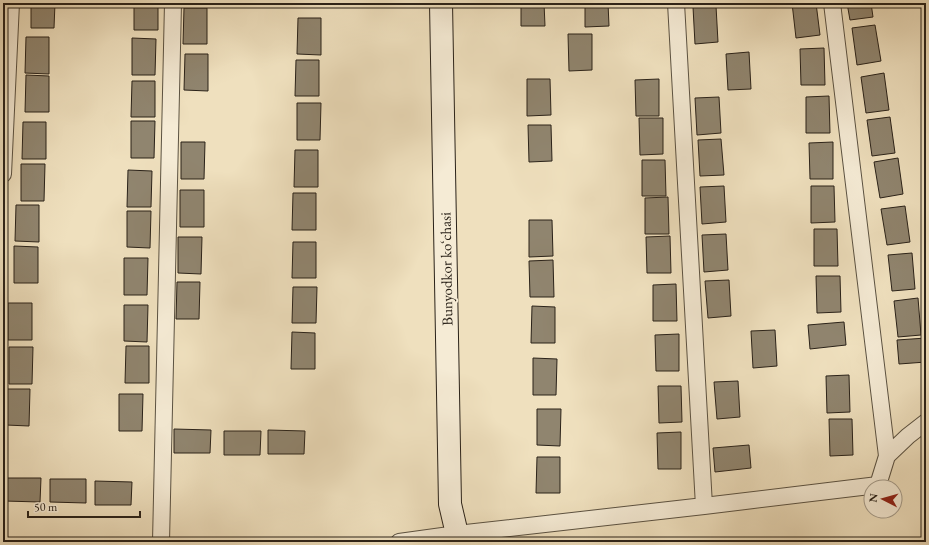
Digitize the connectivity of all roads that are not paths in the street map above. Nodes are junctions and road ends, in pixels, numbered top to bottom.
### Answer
1 (11, 3) edge
2 (174, 3) edge
3 (441, 3) edge
4 (676, 3) edge
5 (832, 3) edge
6 (3, 174) edge
7 (926, 422) edge
8 (887, 456) junction
9 (704, 506) junction
10 (457, 534) junction
11 (161, 542) edge
12 (399, 542) edge

1 - 6 street
2 - 11 street
3 - 10 main road, Bunyodkor koʻchasi
4 - 9 street
5 - 8 street
7 - 8 street
8 - 9 street
9 - 10 street
10 - 12 street

